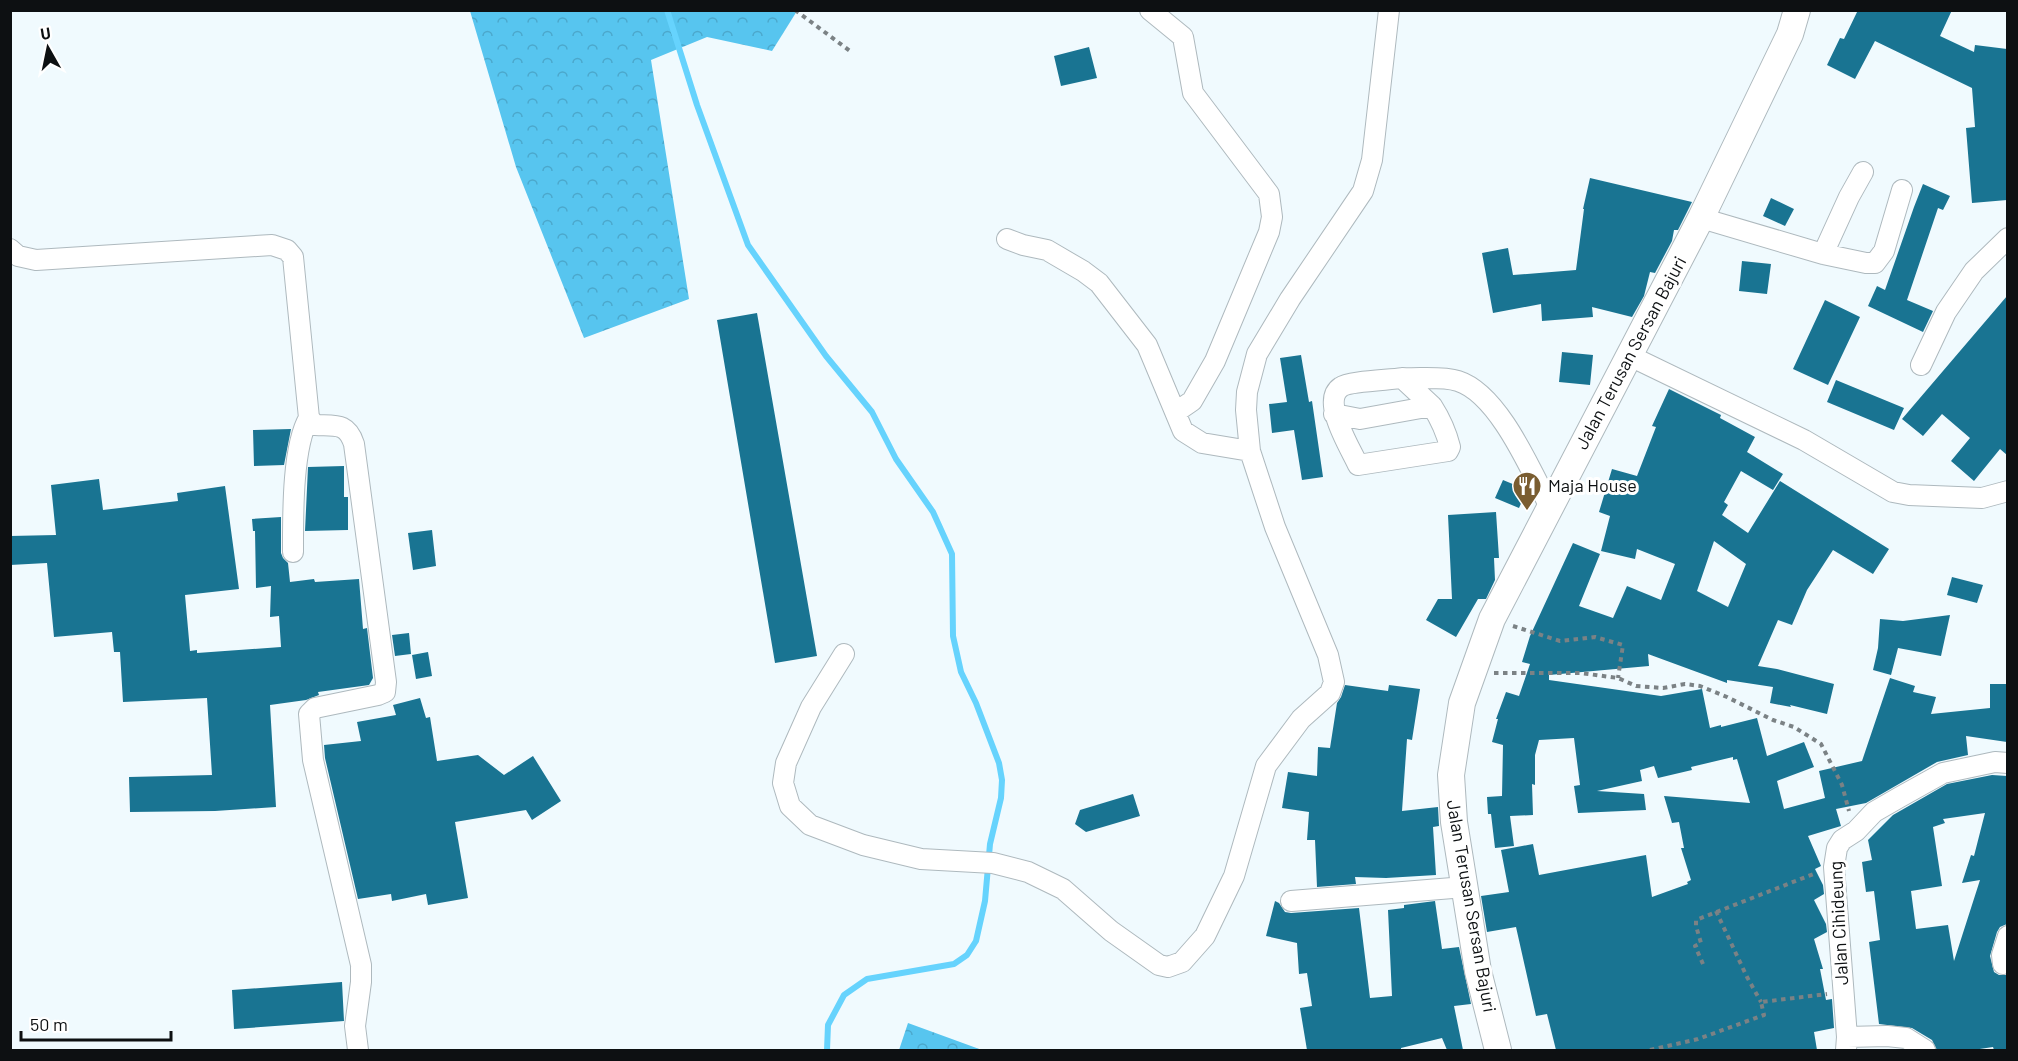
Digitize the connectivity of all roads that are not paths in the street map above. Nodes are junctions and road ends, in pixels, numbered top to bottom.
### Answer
1 (1150, 10) edge
2 (1389, 10) edge
3 (1797, 10) edge
4 (1863, 172) dead end
5 (1902, 190) dead end
6 (1701, 218) junction
7 (2007, 238) edge
8 (1008, 239) dead end
9 (10, 249) edge
10 (1823, 254) junction
11 (1630, 356) junction
12 (1921, 364) dead end
13 (1402, 378) junction
14 (1432, 406) junction
15 (1176, 412) junction
16 (1334, 414) junction
17 (309, 418) junction
18 (1250, 451) junction
19 (2007, 491) edge
20 (1550, 507) junction
21 (293, 552) dead end
22 (844, 654) dead end
23 (2007, 763) edge
24 (1465, 887) junction
25 (1291, 901) dead end
26 (2007, 936) edge
27 (2003, 964) dead end
28 (1847, 1044) edge
29 (358, 1050) edge
30 (1498, 1050) edge
31 (1925, 1050) edge

1 - 15 street
2 - 18 street
3 - 6 main road, Jalan Terusan Sersan Bajuri
4 - 10 street
5 - 10 street
6 - 10 street
6 - 11 main road, Jalan Terusan Sersan Bajuri
7 - 12 street
8 - 15 street
9 - 17 street
11 - 19 street
11 - 20 main road, Jalan Terusan Sersan Bajuri
13 - 14 street
13 - 16 street
13 - 20 street
14 - 16 street
14 - 16 street
15 - 18 street
17 - 21 street
17 - 29 street
18 - 22 street
20 - 24 main road, Jalan Terusan Sersan Bajuri
23 - 28 street, Jalan Cihideung
24 - 25 street
24 - 30 main road, Jalan Terusan Sersan Bajuri
26 - 27 street
28 - 31 street

